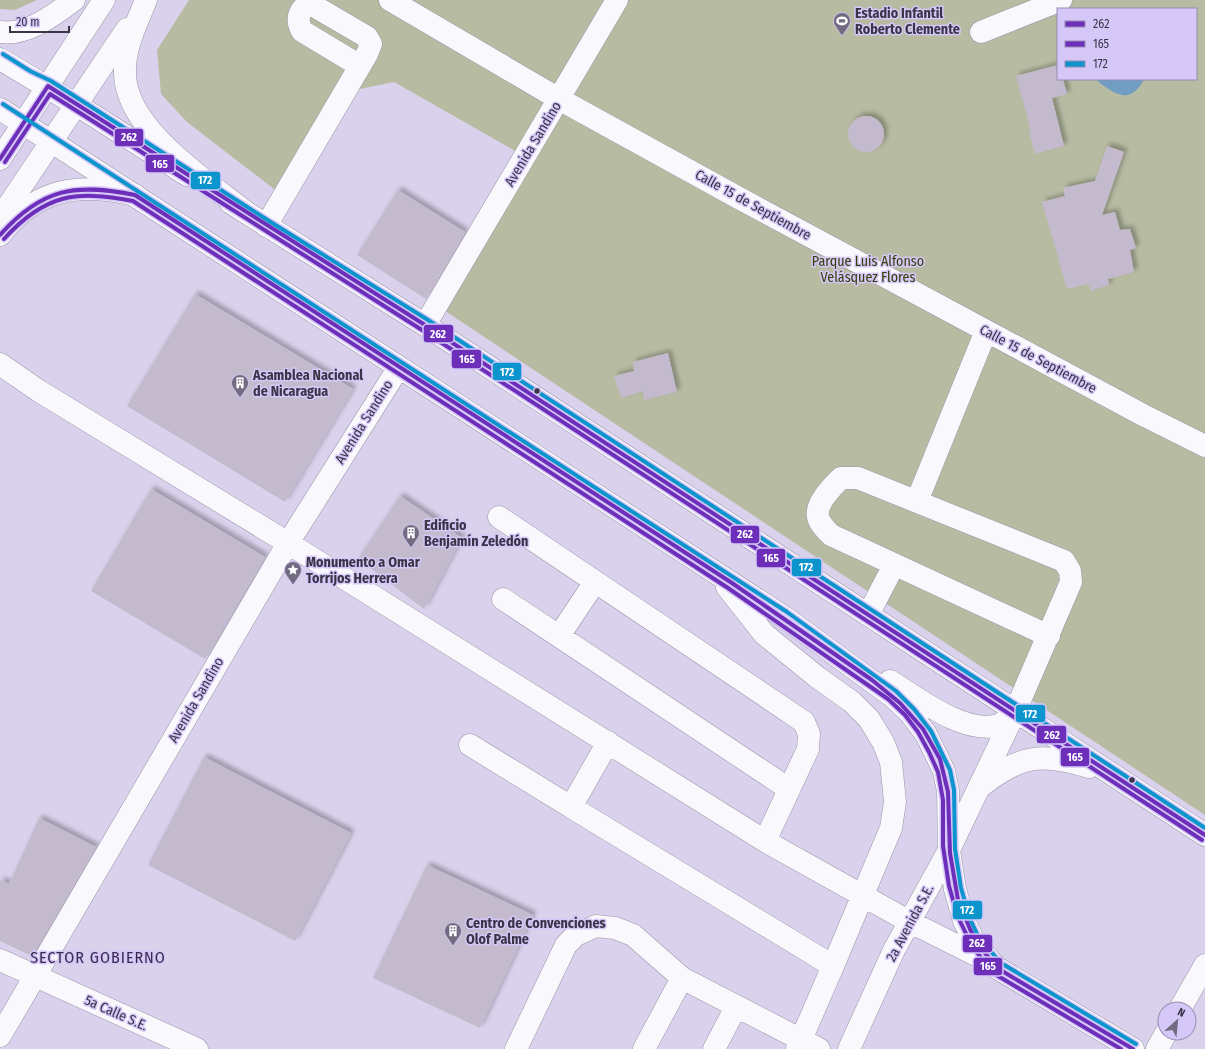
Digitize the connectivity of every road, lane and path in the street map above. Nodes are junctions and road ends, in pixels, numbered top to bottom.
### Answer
1 (74, 0) edge
2 (104, 0) edge
3 (146, 0) edge
4 (390, 0) edge
5 (617, 0) edge
6 (1061, 0) edge
7 (1040, 4) edge
8 (0, 32) edge
9 (981, 32) dead end
10 (0, 59) edge
11 (360, 66) dead end
12 (48, 86) junction
13 (559, 99) junction
14 (77, 105) junction
15 (0, 109) edge
16 (23, 124) junction
17 (52, 142) junction
18 (0, 159) edge
19 (135, 195) junction
20 (247, 213) junction
21 (0, 218) edge
22 (266, 226) junction
23 (0, 235) edge
24 (430, 316) junction
25 (986, 331) junction
26 (0, 364) edge
27 (399, 367) junction
28 (1205, 446) edge
29 (917, 501) junction
30 (499, 517) dead end
31 (288, 543) junction
32 (894, 565) junction
33 (715, 572) junction
34 (595, 582) junction
35 (503, 600) dead end
36 (868, 615) junction
37 (784, 617) junction
38 (559, 636) junction
39 (1049, 636) junction
40 (1015, 712) junction
41 (608, 742) junction
42 (470, 746) dead end
43 (1116, 777) junction
44 (979, 788) junction
45 (789, 789) junction
46 (571, 807) junction
47 (1205, 835) edge
48 (765, 841) junction
49 (949, 850) junction
50 (864, 896) junction
51 (910, 922) junction
52 (0, 960) edge
53 (991, 962) junction
54 (1205, 964) edge
55 (833, 966) junction
56 (35, 976) junction
57 (682, 978) junction
58 (1184, 1001) edge
59 (736, 1007) junction
60 (0, 1036) edge
61 (806, 1046) edge
62 (197, 1049) edge
63 (516, 1049) edge
64 (644, 1049) edge
65 (714, 1049) edge
66 (849, 1049) edge
67 (1133, 1049) edge

1 - 8 main road
2 - 12 main road
3 - 14 main road
3 - 20 main road
4 - 13 main road, Calle 15 de Septiembre
5 - 13 main road, Avenida Sandino
6 - 7 main road
7 - 9 main road
10 - 12 main road
11 - 22 main road
12 - 14 main road
12 - 16 main road
13 - 24 main road, Avenida Sandino
13 - 25 main road, Calle 15 de Septiembre
14 - 17 main road
14 - 20 main road
15 - 16 main road
16 - 17 main road
16 - 18 main road
17 - 19 main road
17 - 21 main road
19 - 23 main road
19 - 27 main road
20 - 22 main road
22 - 24 main road
24 - 36 main road
25 - 28 main road, Calle 15 de Septiembre
25 - 29 main road
26 - 31 main road
27 - 31 main road, Avenida Sandino
27 - 33 main road
29 - 32 main road, 2a Avenida S.E.
29 - 39 main road, 2a Avenida S.E.
30 - 34 main road
31 - 41 main road
31 - 56 main road, Avenida Sandino
32 - 36 main road
32 - 39 main road
33 - 37 main road
33 - 50 main road
34 - 38 main road
34 - 45 main road
35 - 38 main road
36 - 40 main road
37 - 40 main road
37 - 49 main road
38 - 45 main road
39 - 40 main road, 2a Avenida S.E.
40 - 43 main road
40 - 44 main road, 2a Avenida S.E.
41 - 46 main road
41 - 48 main road
42 - 46 main road
43 - 44 main road
43 - 47 main road
44 - 49 main road, 2a Avenida S.E.
45 - 48 main road
46 - 55 main road
48 - 50 main road
49 - 51 main road, 2a Avenida S.E.
49 - 53 main road
50 - 51 main road
50 - 55 main road
51 - 53 main road
51 - 66 main road, 2a Avenida S.E.
52 - 56 main road, 5a Calle S.E.
53 - 67 main road
54 - 58 main road
55 - 61 main road
56 - 60 main road, Avenida Sandino
56 - 62 main road, 5a Calle S.E.
57 - 59 main road
57 - 63 main road
57 - 64 main road
59 - 61 main road
59 - 65 main road

